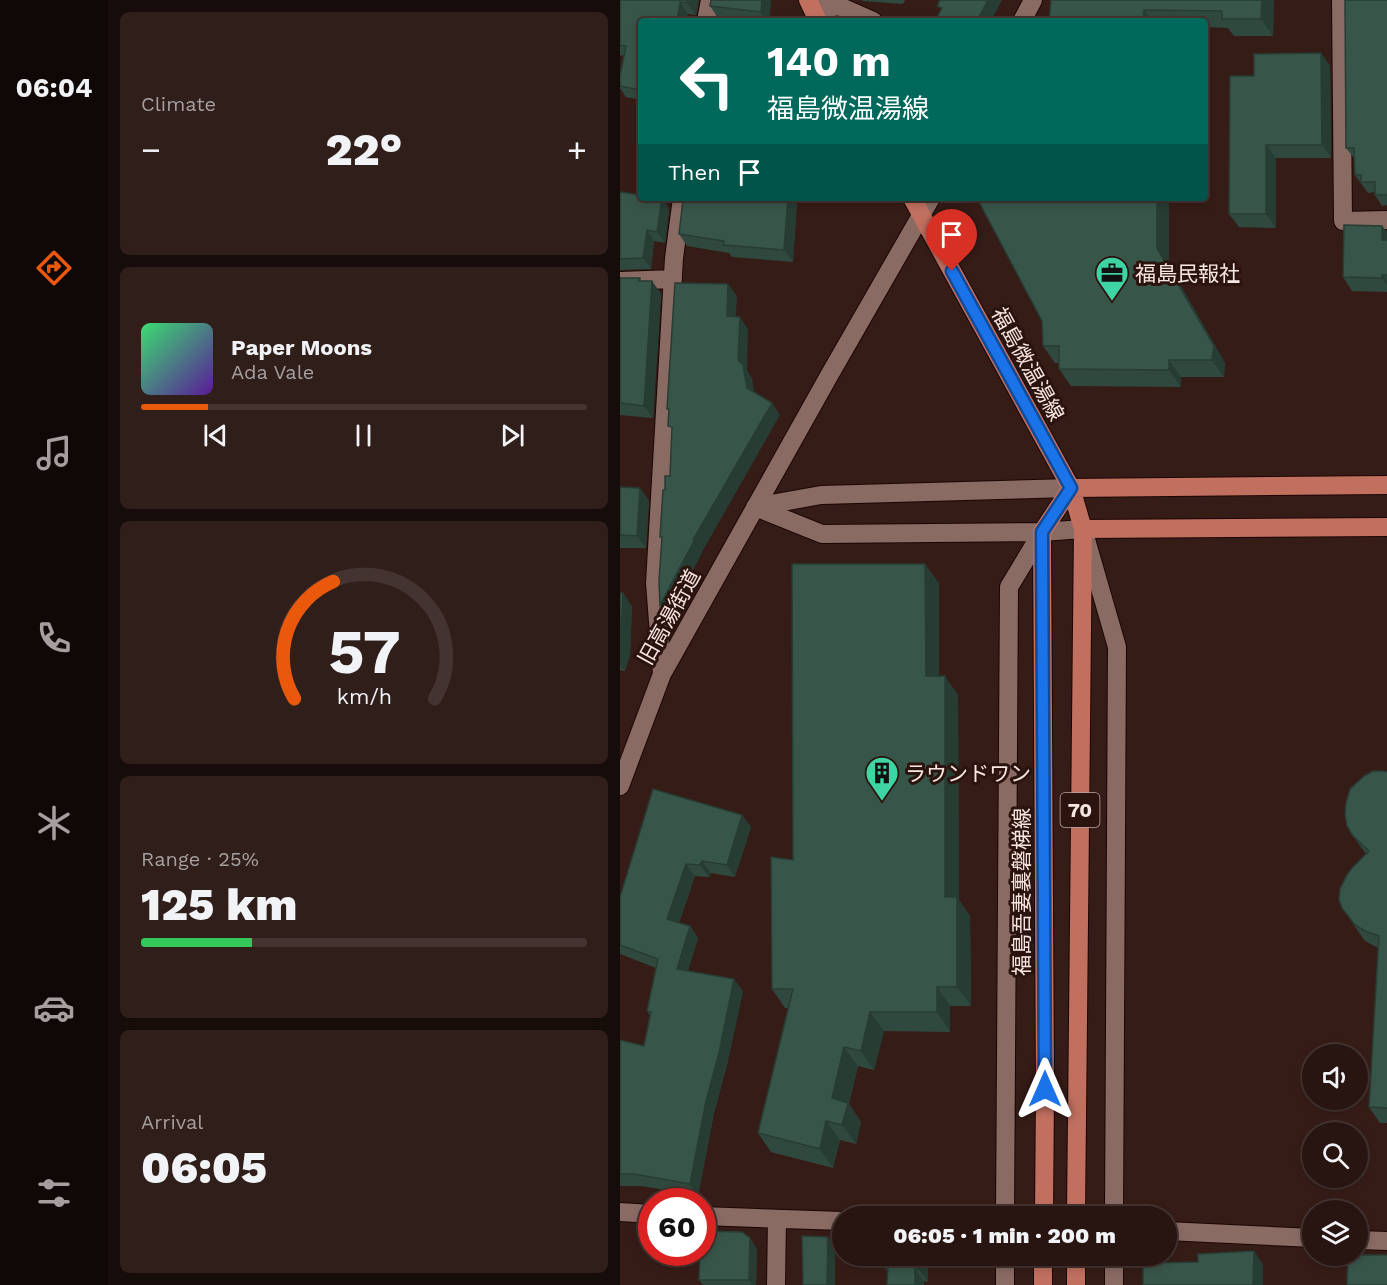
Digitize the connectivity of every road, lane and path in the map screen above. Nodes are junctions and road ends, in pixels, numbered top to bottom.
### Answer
1 (710, 0) edge
2 (1033, 0) edge
3 (1341, 0) edge
4 (813, 10) edge
5 (707, 18) edge
6 (866, 18) edge
7 (1024, 18) edge
8 (682, 201) edge
9 (914, 201) edge
10 (929, 201) edge
11 (922, 215) junction
12 (1388, 220) edge
13 (673, 279) junction
14 (620, 281) edge
15 (1388, 485) edge
16 (1071, 488) junction
17 (755, 507) junction
18 (1388, 527) edge
19 (1083, 530) junction
20 (1042, 532) junction
21 (662, 674) junction
22 (620, 786) edge
23 (1005, 1206) edge
24 (1044, 1206) edge
25 (1076, 1206) edge
26 (1114, 1206) edge
27 (620, 1212) edge
28 (638, 1213) edge
29 (716, 1217) edge
30 (777, 1219) junction
31 (832, 1221) edge
32 (1177, 1232) edge
33 (1302, 1238) edge
34 (1368, 1240) edge
35 (1388, 1241) edge
36 (1005, 1266) edge
37 (1043, 1266) edge
38 (1076, 1266) edge
39 (1114, 1266) edge
40 (776, 1285) edge
41 (1005, 1285) edge
42 (1043, 1285) edge
43 (1076, 1285) edge
44 (1114, 1285) edge

1 - 5 street
2 - 7 street
3 - 12 street
4 - 6 street
8 - 13 street
9 - 11 main road, 福島微温湯線
10 - 11 street, 旧高湯街道
11 - 16 main road, 福島微温湯線
11 - 17 street, 旧高湯街道
13 - 14 street
13 - 21 street
15 - 16 main road
16 - 17 street
16 - 19 main road, 70
16 - 20 main road
17 - 20 street
17 - 21 street, 旧高湯街道
18 - 19 main road
19 - 20 street
19 - 25 main road, 70
19 - 26 street
20 - 23 street
20 - 24 main road, 福島吾妻裏磐梯線 / 70
21 - 22 street, 旧高湯街道
27 - 28 street
29 - 30 street
30 - 31 street
30 - 40 street
32 - 33 street
34 - 35 street
36 - 41 street
37 - 42 main road
38 - 43 main road
39 - 44 street

